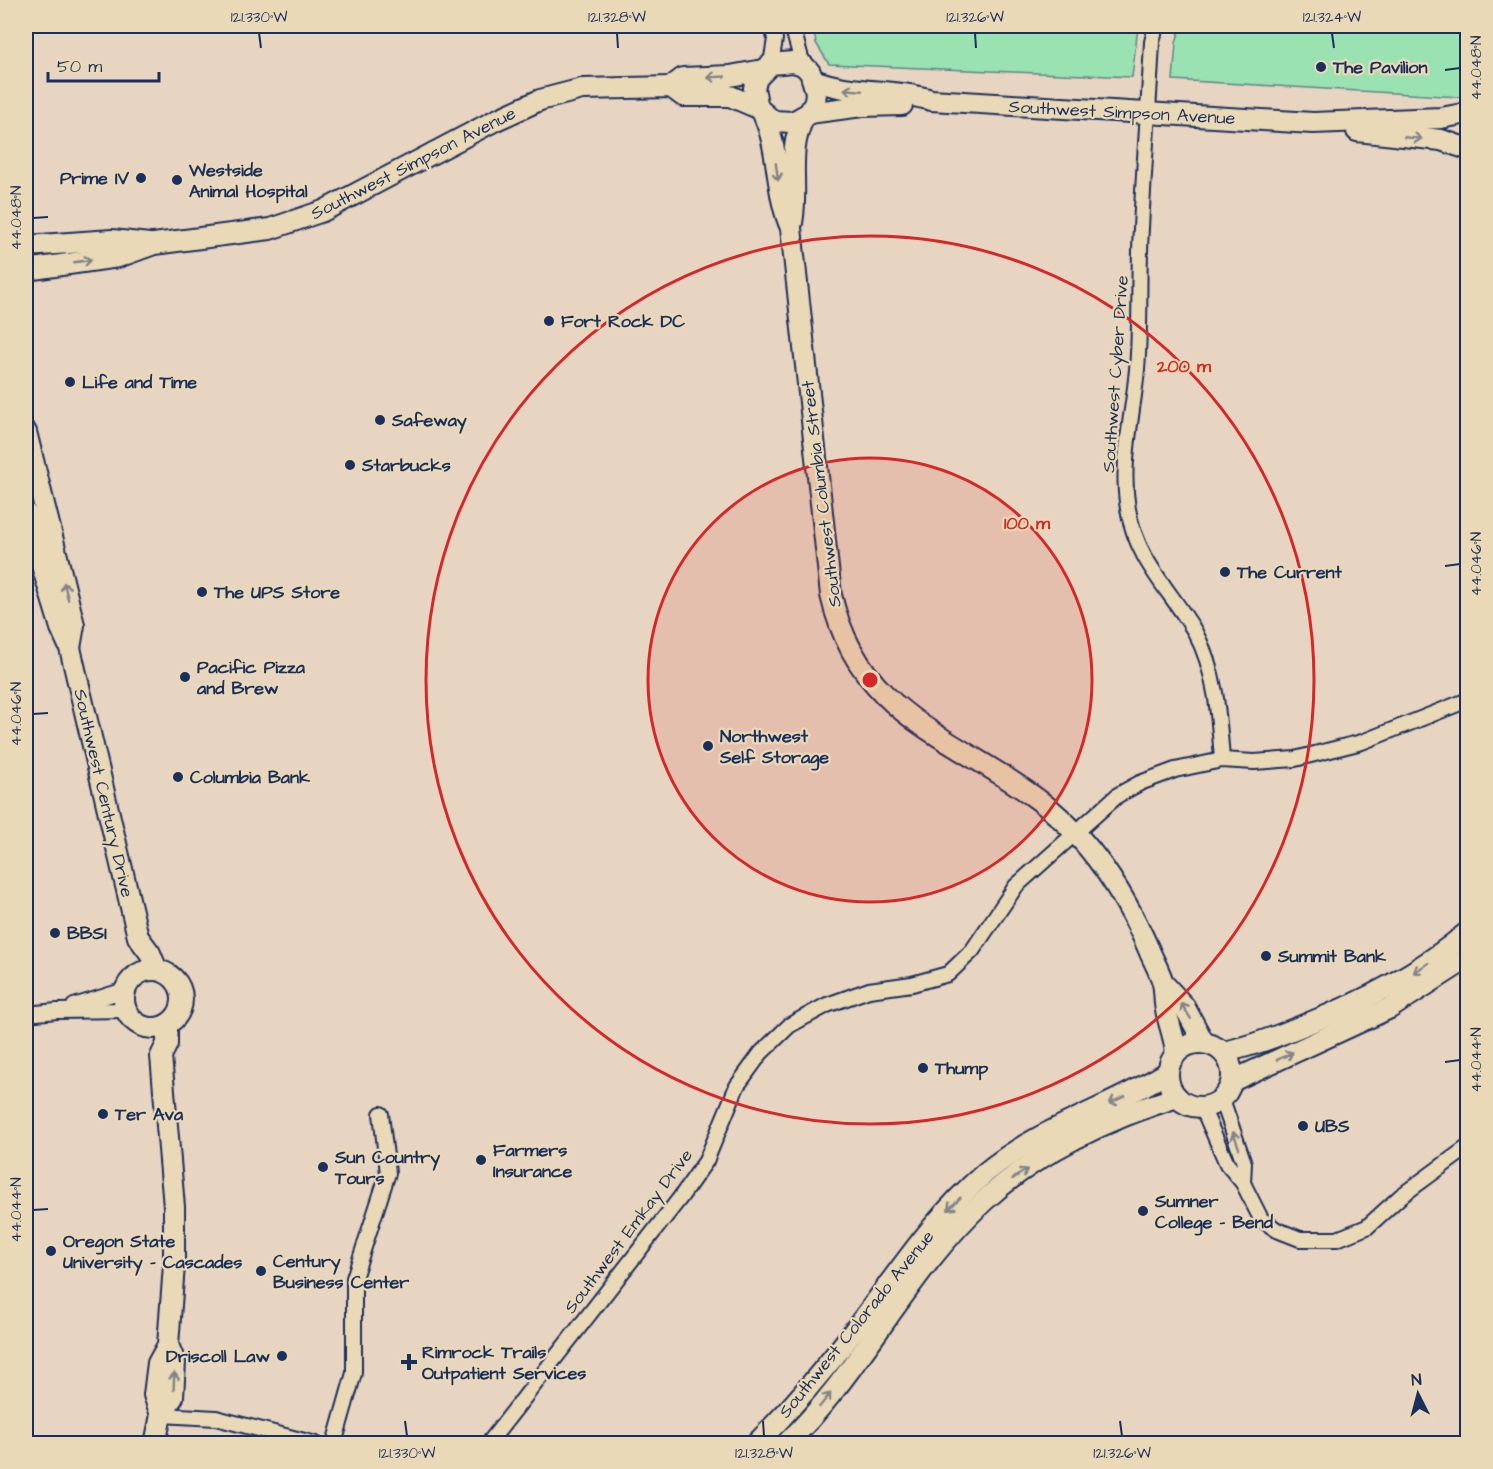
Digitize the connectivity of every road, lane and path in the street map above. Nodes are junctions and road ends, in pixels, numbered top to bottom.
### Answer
1 (772, 26) edge
2 (792, 26) edge
3 (1156, 26) edge
4 (767, 67) junction
5 (809, 73) junction
6 (671, 87) junction
7 (931, 100) junction
8 (761, 112) junction
9 (1148, 113) junction
10 (1467, 113) edge
11 (806, 115) junction
12 (1467, 120) edge
13 (1313, 123) junction
14 (1467, 139) edge
15 (1467, 149) edge
16 (791, 228) junction
17 (154, 244) junction
18 (26, 246) edge
19 (26, 270) edge
20 (26, 432) edge
21 (26, 465) edge
22 (39, 484) junction
23 (26, 513) edge
24 (70, 648) junction
25 (1467, 700) edge
26 (1222, 760) junction
27 (1075, 832) junction
28 (1467, 932) edge
29 (138, 937) junction
30 (1467, 958) edge
31 (157, 970) junction
32 (1163, 983) junction
33 (129, 984) junction
34 (126, 1010) junction
35 (57, 1011) junction
36 (26, 1014) edge
37 (157, 1027) junction
38 (1204, 1043) junction
39 (1223, 1052) junction
40 (1172, 1063) junction
41 (1232, 1081) junction
42 (1177, 1097) junction
43 (1222, 1099) junction
44 (1202, 1107) junction
45 (381, 1114) dead end
46 (1467, 1147) edge
47 (1243, 1183) junction
48 (161, 1415) junction
49 (155, 1443) edge
50 (316, 1443) edge
51 (334, 1443) edge
52 (488, 1443) edge
53 (756, 1443) edge
54 (786, 1443) edge

1 - 4 street
2 - 5 street
3 - 9 street, Southwest Cyber Drive
4 - 5 street
4 -> 6 street, Southwest Simpson Avenue
4 - 8 street
7 -> 5 street, Southwest Simpson Avenue
5 - 11 street
6 - 8 street, Southwest Simpson Avenue
6 - 17 street, Southwest Simpson Avenue
7 - 9 street, Southwest Simpson Avenue
7 - 11 street, Southwest Simpson Avenue
8 - 11 street
8 -> 16 street, Southwest Columbia Street
9 - 13 street, Southwest Simpson Avenue
9 - 26 street, Southwest Cyber Drive
10 - 13 street, Southwest Simpson Avenue
11 - 16 street, Southwest Columbia Street
12 - 14 street
13 -> 15 street, Southwest Simpson Avenue
16 - 27 street, Southwest Columbia Street
17 - 18 street, Southwest Simpson Avenue
19 -> 17 street, Southwest Simpson Avenue
20 - 22 street, Southwest Century Drive
21 - 22 street
24 -> 22 street, Southwest Century Drive
23 - 24 street, Southwest Century Drive
24 - 29 street, Southwest Century Drive
25 - 26 street, Southwest Emkay Drive
26 - 27 street, Southwest Emkay Drive
27 - 32 street, Southwest Columbia Street
27 - 52 street, Southwest Emkay Drive
28 -> 39 street
29 - 31 street, Southwest Century Drive
29 - 33 street, Southwest Century Drive
41 -> 30 street
31 - 33 street
31 - 37 street, Southwest Century Drive
38 -> 32 street, Southwest Columbia Street
32 - 40 street, Southwest Columbia Street
33 - 34 street, Southwest Century Drive
33 - 35 street
34 - 35 street
34 - 37 street
35 - 36 street
37 - 48 street, Southwest Century Drive
38 - 39 street
38 - 40 street
39 - 41 street
40 - 42 street
40 -> 53 street, Southwest Colorado Avenue
41 - 43 street
42 - 44 street
54 -> 42 street, Southwest Colorado Avenue
43 - 44 street
47 -> 43 street
44 - 47 street
45 - 51 street
46 - 47 street
48 - 49 street, Southwest Century Drive
48 - 50 street

